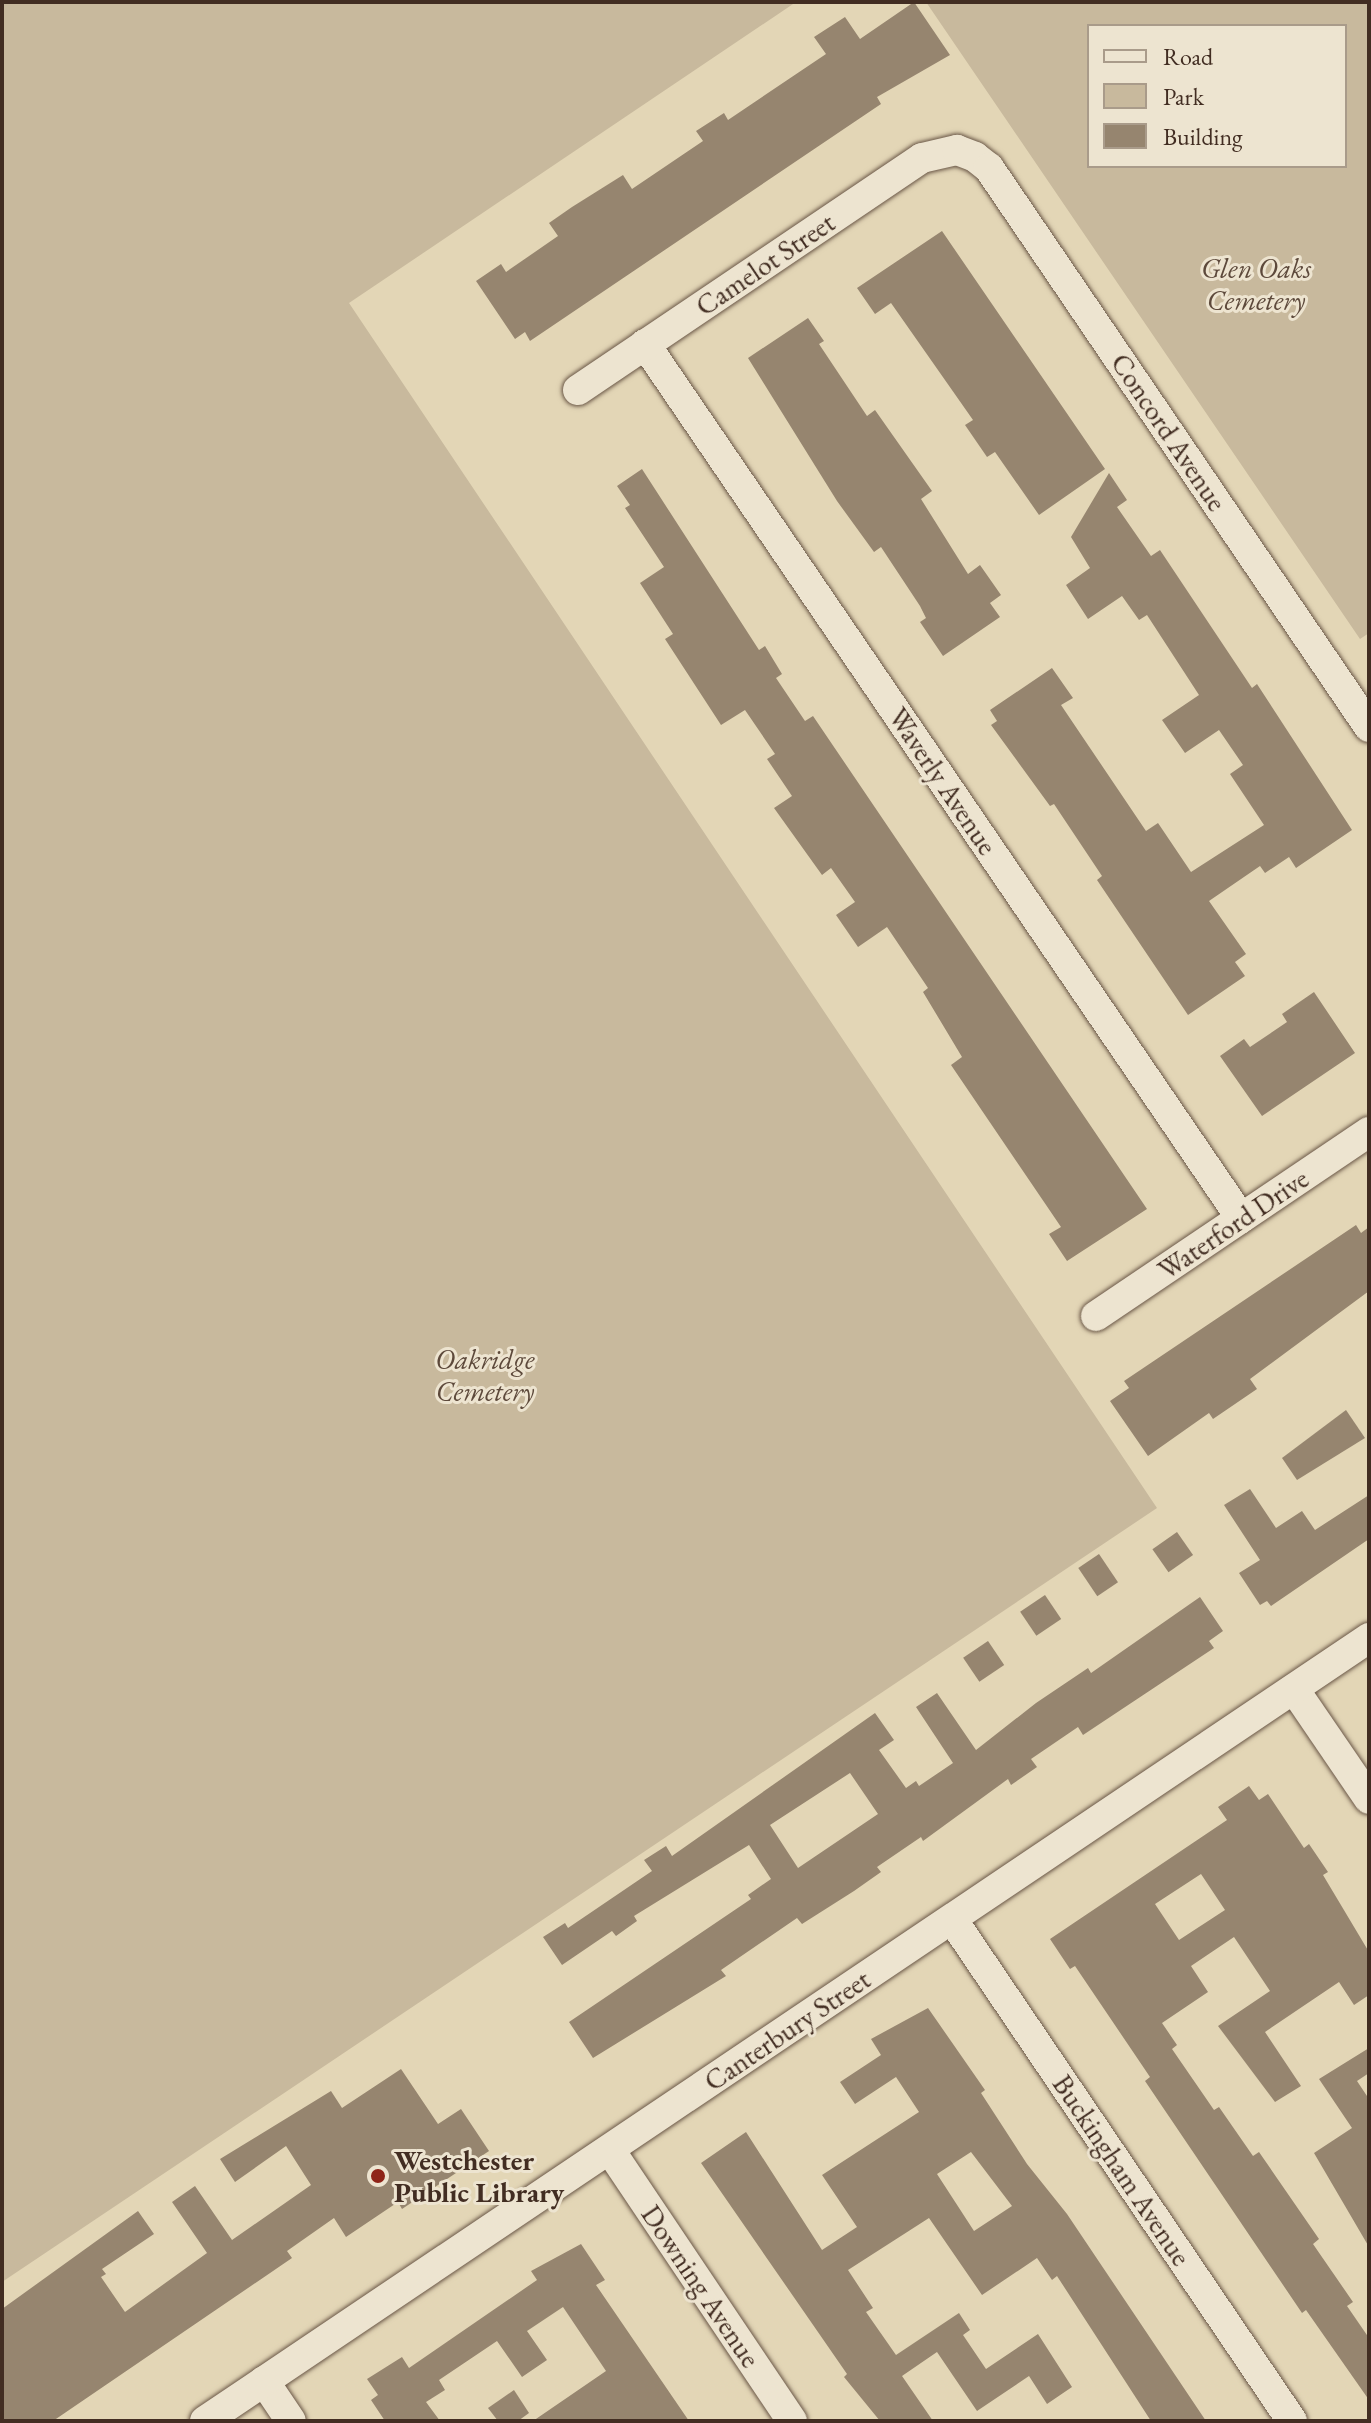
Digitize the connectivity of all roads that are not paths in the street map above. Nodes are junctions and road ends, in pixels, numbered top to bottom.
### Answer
1 (957, 150) joint
2 (645, 344) junction
3 (578, 390) dead end
4 (1369, 727) edge
5 (1369, 1132) edge
6 (1241, 1218) junction
7 (1096, 1316) dead end
8 (1369, 1638) edge
9 (1294, 1689) junction
10 (1369, 1799) edge
11 (952, 1919) junction
12 (610, 2150) junction
13 (264, 2381) junction
14 (205, 2421) edge
15 (291, 2421) edge
16 (792, 2421) edge
17 (1292, 2421) edge

1 - 2 street, Camelot Street
1 - 4 street, Concord Avenue
2 - 3 street, Camelot Street
2 - 6 street, Waverly Avenue
5 - 6 street, Waterford Drive
6 - 7 street, Waterford Drive
8 - 9 street, Canterbury Street
9 - 10 street
9 - 11 street, Canterbury Street
11 - 12 street, Canterbury Street
11 - 17 street, Buckingham Avenue
12 - 13 street, Canterbury Street
12 - 16 street, Downing Avenue
13 - 14 street, Canterbury Street
13 - 15 street

